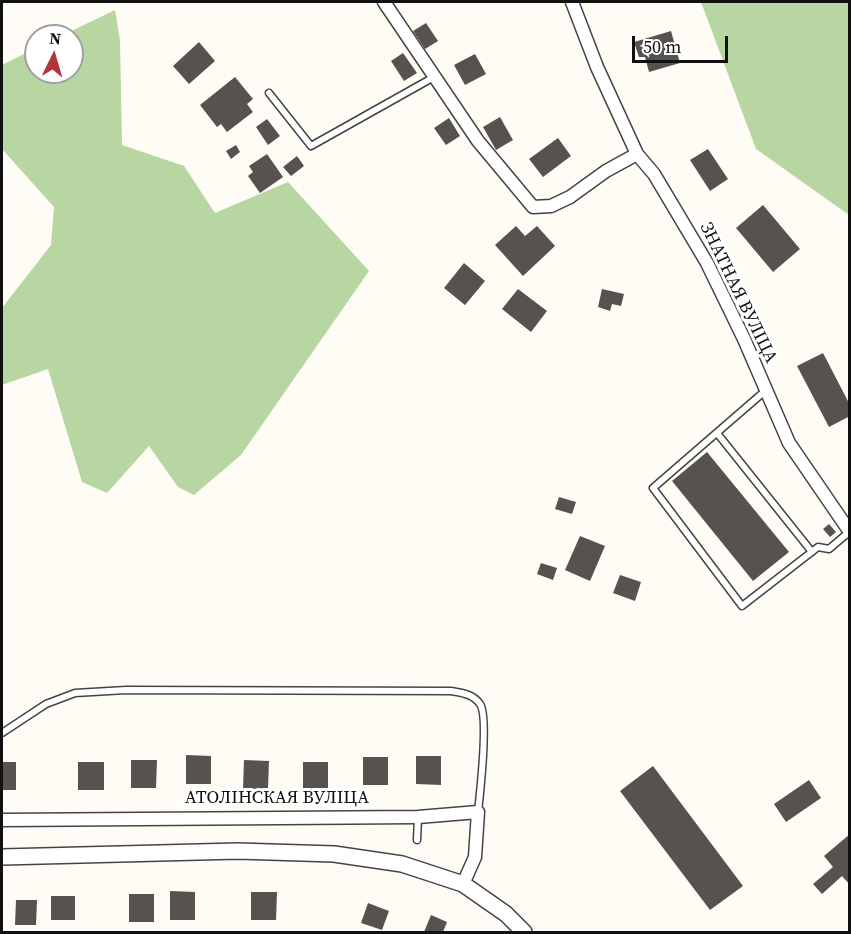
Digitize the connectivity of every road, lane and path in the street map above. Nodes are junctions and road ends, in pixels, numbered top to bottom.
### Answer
1 (384, 2) edge
2 (572, 2) edge
3 (434, 78) junction
4 (269, 93) dead end
5 (637, 154) junction
6 (765, 391) junction
7 (717, 433) junction
8 (849, 532) edge
9 (812, 552) junction
10 (2, 733) edge
11 (478, 812) junction
12 (418, 817) junction
13 (2, 820) edge
14 (417, 840) dead end
15 (2, 857) edge
16 (463, 884) junction
17 (524, 933) edge

1 - 3 street
2 - 5 street, ЗНАТНАЯ ВУЛІЦА
3 - 4 lane
3 - 5 street
5 - 6 street, ЗНАТНАЯ ВУЛІЦА
6 - 7 lane
6 - 8 street, ЗНАТНАЯ ВУЛІЦА
7 - 9 lane
7 - 9 lane
8 - 9 lane
10 - 11 lane
11 - 12 street, АТОЛІНСКАЯ ВУЛІЦА
11 - 16 street
12 - 13 street, АТОЛІНСКАЯ ВУЛІЦА
12 - 14 lane
15 - 16 street
16 - 17 street

